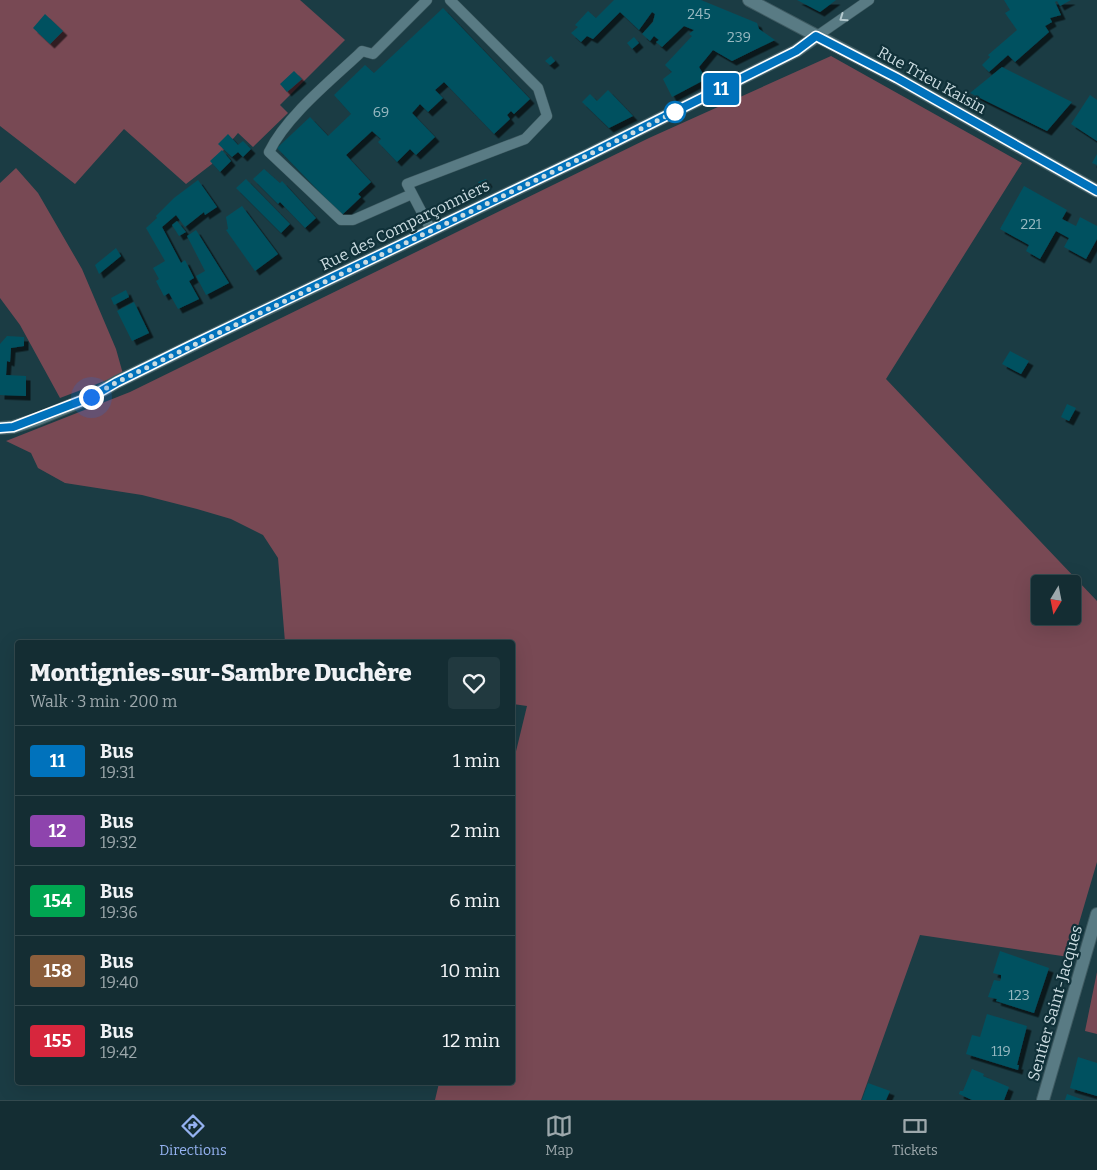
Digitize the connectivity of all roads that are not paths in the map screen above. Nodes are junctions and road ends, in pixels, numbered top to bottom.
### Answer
1 (427, 0) edge
2 (450, 0) edge
3 (749, 0) edge
4 (869, 0) edge
5 (816, 36) junction
6 (1097, 191) edge
7 (412, 194) junction
8 (432, 230) junction
9 (0, 428) edge
10 (1097, 914) edge
11 (1043, 1100) edge

1 - 7 lane
2 - 7 lane
3 - 5 street, Rue Trieu Kaisin
4 -> 5 lane
5 - 6 street, Rue Trieu Kaisin
5 - 8 street, Rue des Comparçonniers
7 - 8 lane
8 - 9 street, Rue des Comparçonniers
10 - 11 street, Sentier Saint-Jacques

